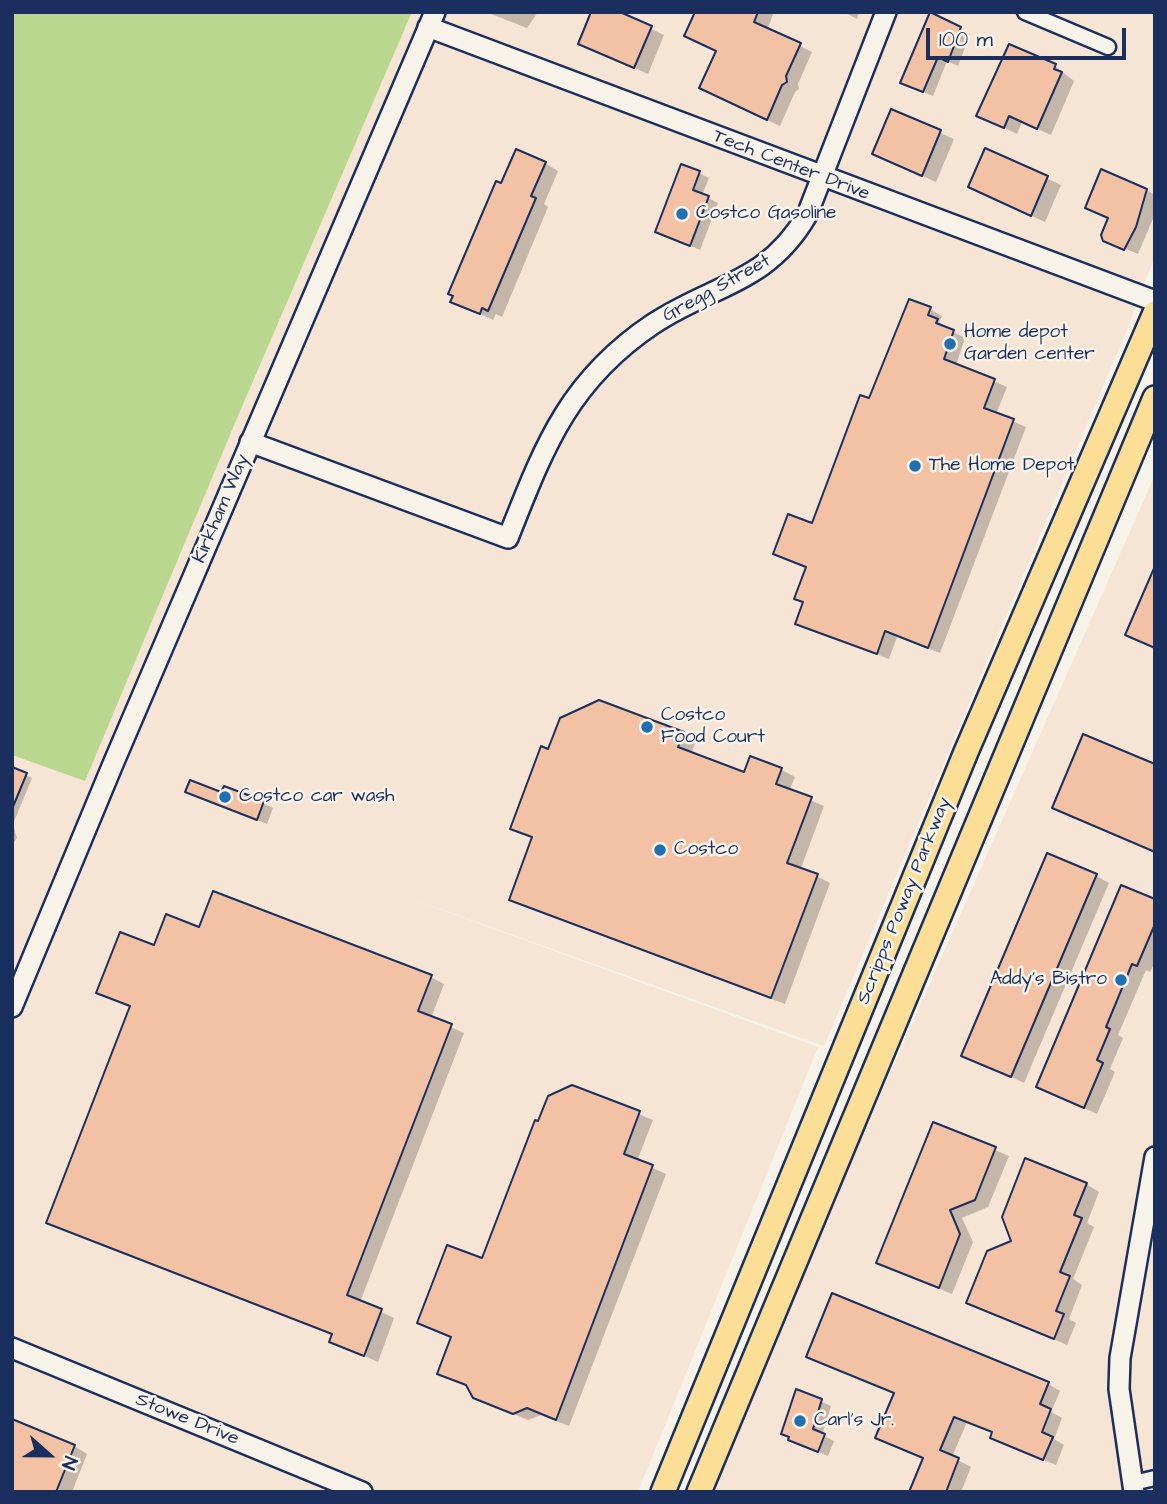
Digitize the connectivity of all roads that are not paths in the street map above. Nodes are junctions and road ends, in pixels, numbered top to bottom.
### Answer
1 (886, 12) edge
2 (1025, 12) edge
3 (432, 20) edge
4 (1108, 47) dead end
5 (821, 178) junction
6 (1155, 301) edge
7 (1155, 313) edge
8 (1155, 398) edge
9 (250, 442) junction
10 (12, 1007) edge
11 (1155, 1157) edge
12 (12, 1348) edge
13 (1155, 1478) edge
14 (1133, 1487) edge
15 (362, 1492) edge
16 (663, 1492) edge
17 (699, 1492) edge

1 - 5 street, Gregg Street
2 - 4 street
3 - 5 street, Tech Center Drive
3 - 9 street, Kirkham Way
5 - 6 street, Tech Center Drive
5 - 9 street, Gregg Street
7 - 16 main road, Scripps Poway Parkway
8 - 17 main road, Scripps Poway Parkway
9 - 10 street, Kirkham Way
11 - 14 street
12 - 15 street, Stowe Drive
13 - 14 street

